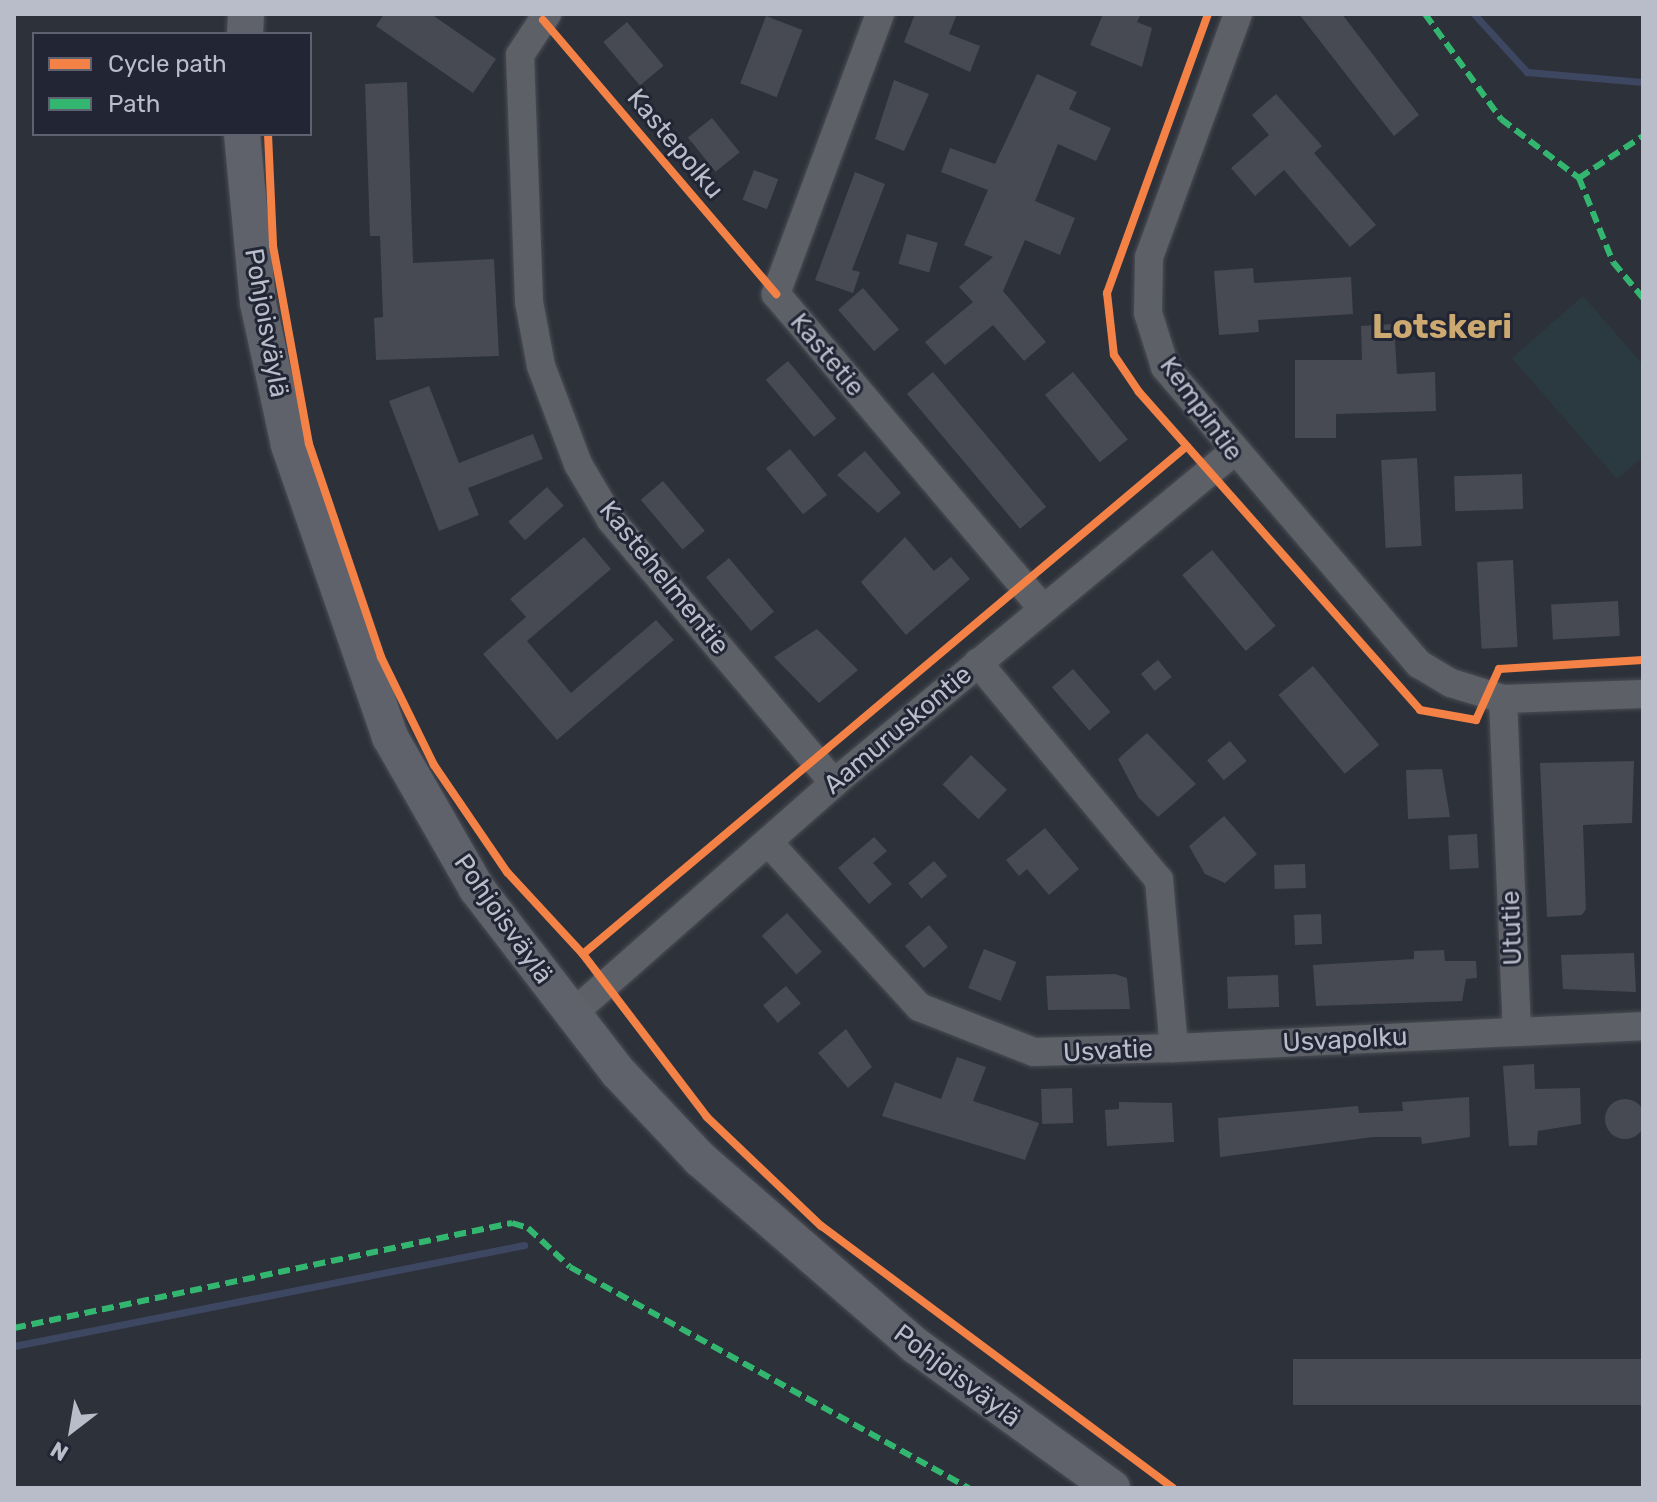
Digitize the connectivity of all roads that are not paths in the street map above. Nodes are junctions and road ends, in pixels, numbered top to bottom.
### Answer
1 (880, 14) edge
2 (1238, 14) edge
3 (545, 17) edge
4 (242, 136) edge
5 (1232, 453) junction
6 (1041, 607) junction
7 (978, 663) junction
8 (1643, 694) edge
9 (1503, 699) junction
10 (834, 783) junction
11 (768, 842) junction
12 (571, 1015) junction
13 (1643, 1026) edge
14 (1517, 1032) junction
15 (1174, 1048) junction
16 (1112, 1488) edge

1 - 6 street, Kastetie
2 - 5 street, Kempintie
3 - 10 street, Kastehelmentie
4 - 12 main road, Pohjoisväylä
5 - 6 street, Aamuruskontie
5 - 9 street, Kempintie
6 - 7 street, Aamuruskontie
7 - 10 street, Aamuruskontie
7 - 15 street, Usvatie
8 - 9 street, Kempintie
9 - 14 street, Ututie
10 - 11 street, Aamuruskontie
11 - 12 street, Aamuruskontie
11 - 15 street, Usvatie
12 - 16 main road, Pohjoisväylä
13 - 14 street
14 - 15 street, Usvapolku

